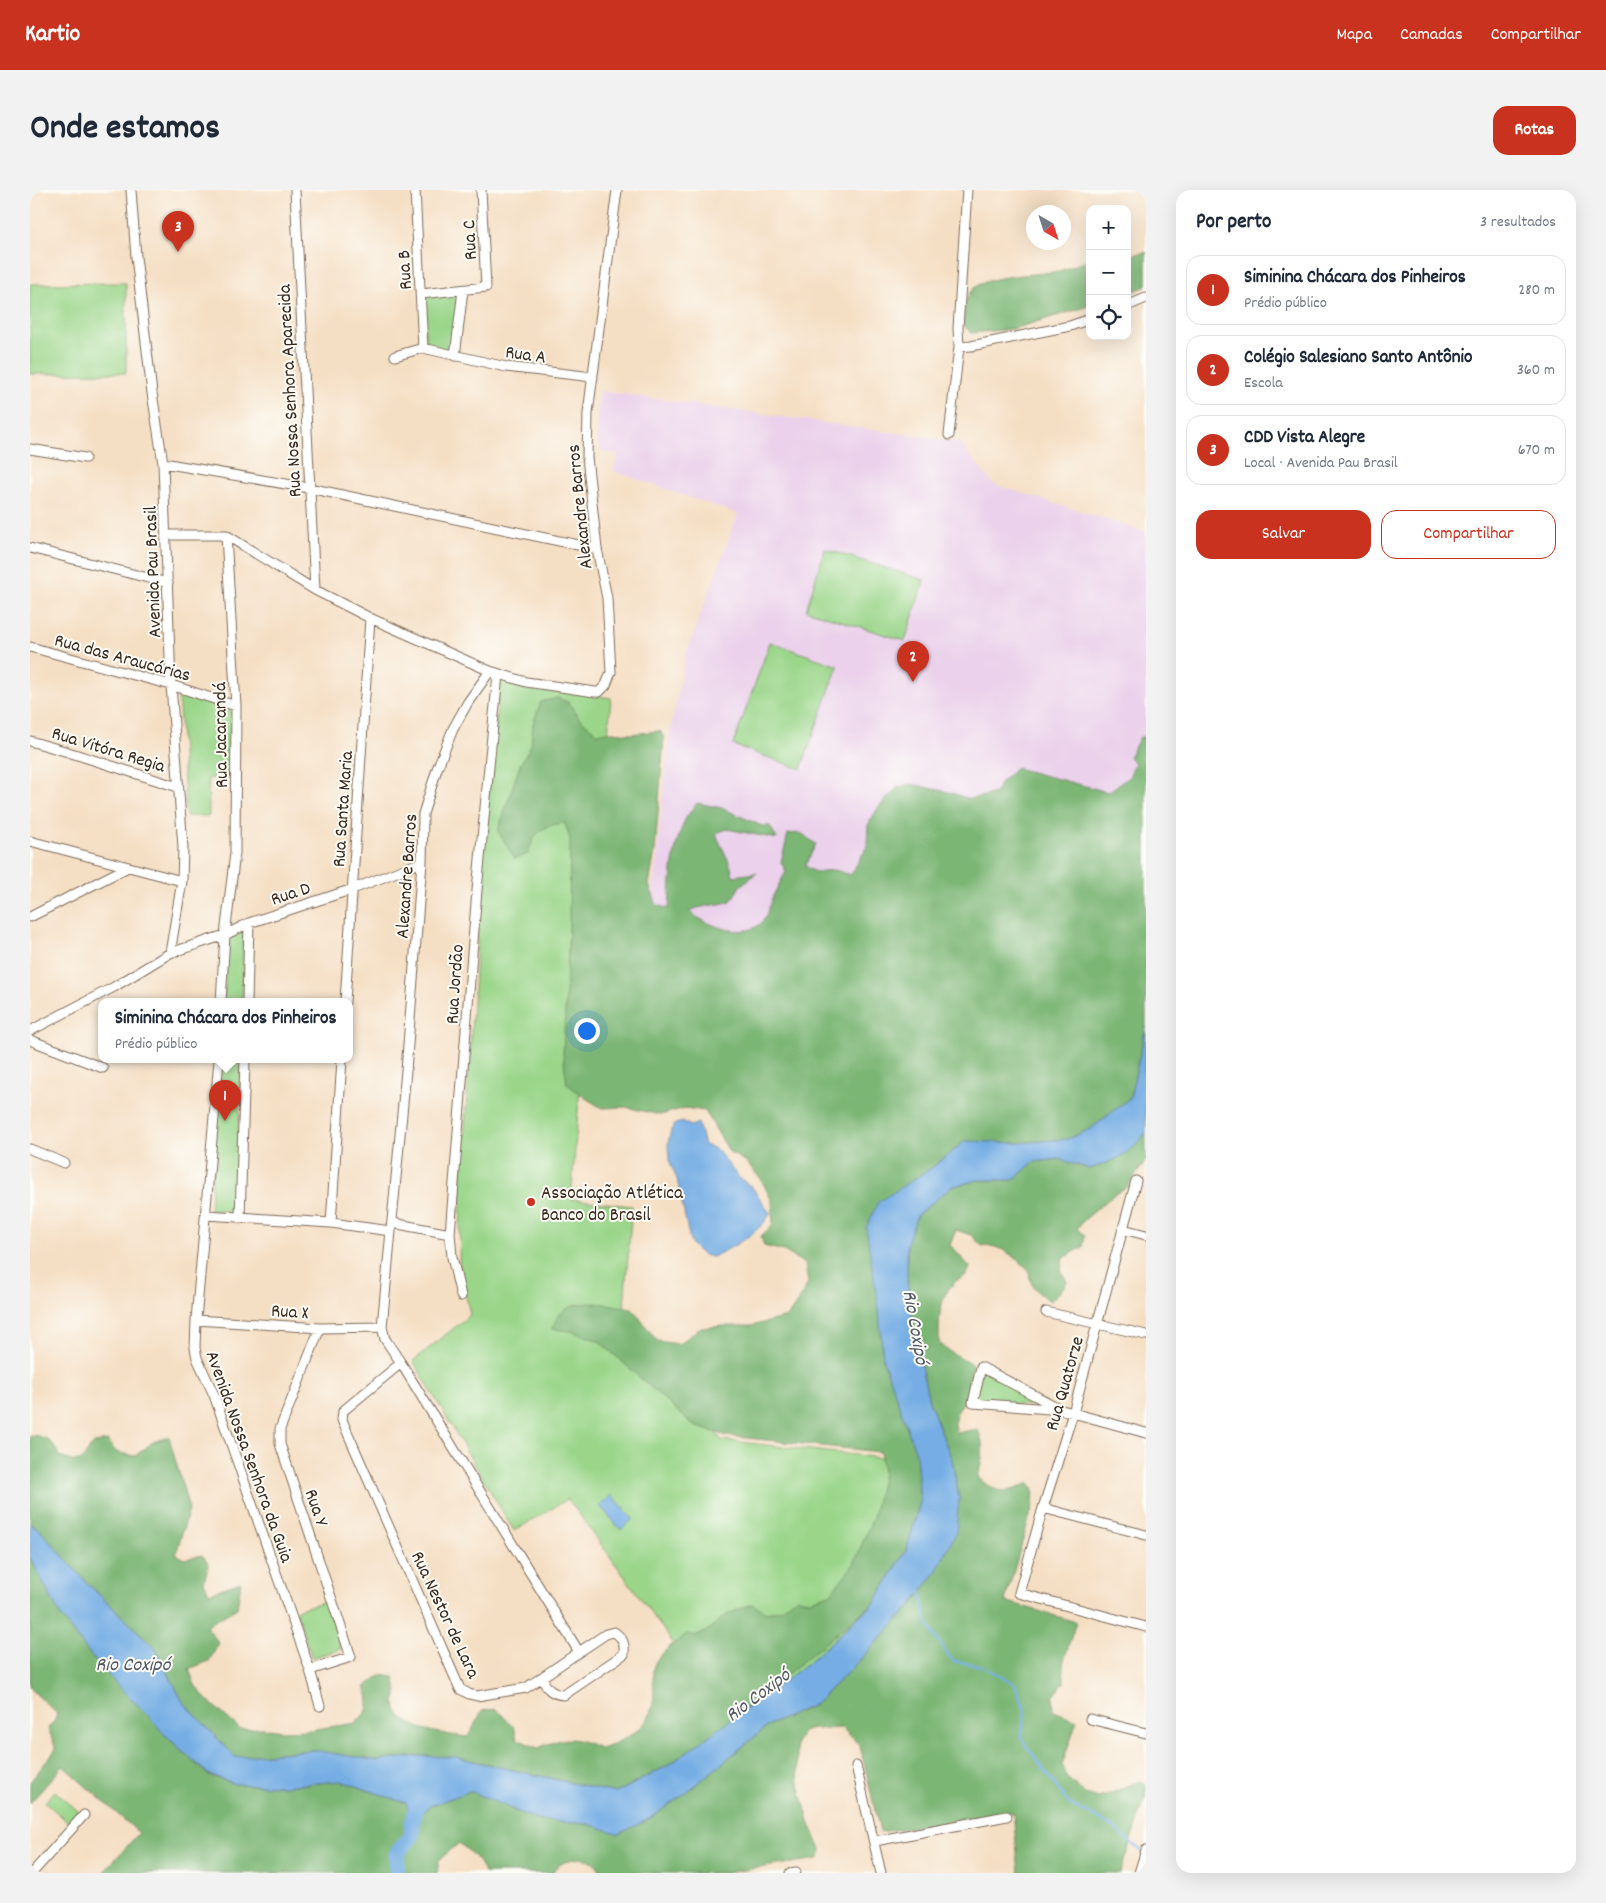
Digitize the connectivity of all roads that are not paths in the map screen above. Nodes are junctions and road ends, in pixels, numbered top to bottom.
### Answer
1 (131, 190) edge
2 (294, 190) edge
3 (416, 190) edge
4 (481, 190) edge
5 (617, 190) edge
6 (967, 190) edge
7 (463, 290) junction
8 (421, 294) junction
9 (1146, 298) edge
10 (1146, 304) edge
11 (1131, 305) edge
12 (1131, 306) edge
13 (1086, 320) edge
14 (959, 347) junction
15 (423, 348) junction
16 (395, 356) dead end
17 (455, 356) junction
18 (593, 377) junction
19 (949, 435) dead end
20 (30, 449) edge
21 (85, 458) dead end
22 (163, 464) junction
23 (309, 488) junction
24 (166, 535) junction
25 (226, 535) junction
26 (30, 548) edge
27 (597, 549) junction
28 (168, 584) junction
29 (316, 590) junction
30 (370, 618) junction
31 (30, 647) edge
32 (494, 673) junction
33 (171, 685) junction
34 (236, 706) junction
35 (30, 741) edge
36 (178, 787) junction
37 (30, 841) edge
38 (422, 862) junction
39 (128, 867) junction
40 (182, 881) junction
41 (352, 889) junction
42 (30, 917) edge
43 (249, 922) junction
44 (225, 935) junction
45 (170, 953) junction
46 (222, 998) edge
47 (247, 998) edge
48 (345, 998) edge
49 (30, 1031) edge
50 (30, 1040) edge
51 (218, 1063) edge
52 (245, 1063) edge
53 (342, 1063) edge
54 (103, 1068) dead end
55 (30, 1149) edge
56 (64, 1163) dead end
57 (1136, 1181) dead end
58 (206, 1215) junction
59 (240, 1218) junction
60 (331, 1223) junction
61 (392, 1227) junction
62 (1123, 1229) junction
63 (450, 1234) junction
64 (1146, 1235) edge
65 (461, 1296) dead end
66 (1046, 1312) dead end
67 (196, 1320) junction
68 (1097, 1323) junction
69 (382, 1327) junction
70 (320, 1328) junction
71 (1146, 1335) edge
72 (401, 1363) junction
73 (1062, 1410) junction
74 (1073, 1413) junction
75 (1146, 1433) edge
76 (1043, 1508) junction
77 (1146, 1535) edge
78 (1146, 1627) edge
79 (579, 1652) junction
80 (310, 1670) junction
81 (542, 1677) junction
82 (320, 1706) dead end
83 (1090, 1719) dead end
84 (1146, 1733) edge
85 (856, 1766) dead end
86 (84, 1815) dead end
87 (1007, 1816) dead end
88 (875, 1841) junction
89 (1146, 1850) edge
90 (32, 1873) edge
91 (881, 1873) edge
92 (1139, 1873) edge

1 - 22 street, Avenida Pau Brasil
2 - 23 street, Rua Nossa Senhora Aparecida
3 - 8 street, Rua B
4 - 7 street, Rua C
5 - 18 street, Alexandre Barros
6 - 14 street
7 - 8 street
7 - 17 street
8 - 15 street, Rua B
9 - 11 street
10 - 12 street
13 - 14 street
14 - 19 street
15 - 16 street, Rua A
15 - 17 street, Rua A
17 - 18 street, Rua A
18 - 27 street, Alexandre Barros
20 - 21 street
22 - 23 street
22 - 24 street, Avenida Pau Brasil
23 - 27 street
23 - 29 street, Rua Nossa Senhora Aparecida
24 - 25 street
24 - 28 street, Avenida Pau Brasil
25 - 29 street
25 - 34 street, Rua Jacarandá
26 - 28 street
27 - 32 street, Alexandre Barros
28 - 33 street, Avenida Pau Brasil
29 - 30 street
30 - 32 street
30 - 41 street, Rua Santa Maria
31 - 33 street, Rua das Araucárias
32 - 38 street, Alexandre Barros
32 - 63 street, Rua Jordão
33 - 34 street, Rua das Araucárias
33 - 36 street, Avenida Pau Brasil
34 - 44 street, Rua Jacarandá
35 - 36 street, Rua Vitóra Regia
36 - 40 street, Avenida Pau Brasil
37 - 39 street
38 - 41 street, Rua D
38 - 61 street, Alexandre Barros
39 - 40 street
39 - 42 street
40 - 45 street, Avenida Pau Brasil
41 - 43 street, Rua D
41 - 48 street, Rua Santa Maria
43 - 44 street, Rua D
43 - 47 street
44 - 45 street, Rua D
44 - 46 street
45 - 49 street, Rua D
50 - 54 street
51 - 58 street, Avenida Nossa Senhora da Guia
52 - 59 street
53 - 60 street
55 - 56 street
57 - 62 street, Rua Quatorze
58 - 59 street
58 - 67 street, Avenida Nossa Senhora da Guia
59 - 60 street
60 - 61 street
61 - 63 street
61 - 69 street, Alexandre Barros
62 - 64 street
62 - 68 street, Rua Quatorze
63 - 65 street, Rua Jordão
66 - 68 street
67 - 70 street, Rua X
67 - 80 street, Avenida Nossa Senhora da Guia
68 - 71 street
68 - 74 street, Rua Quatorze
69 - 70 street, Rua X
69 - 72 street
70 - 80 street, Rua Y
72 - 79 street
72 - 81 street, Rua Nestor de Lara
73 - 73 street
73 - 74 street
74 - 75 street
74 - 76 street, Rua Quatorze
76 - 77 street
76 - 78 street, Rua Quatorze
79 - 81 street, Rua Nestor de Lara
79 - 81 street, Rua Nestor de Lara
80 - 82 street, Avenida Nossa Senhora da Guia
83 - 84 street
85 - 88 street
86 - 90 street
87 - 88 street
88 - 91 street
89 - 92 street

